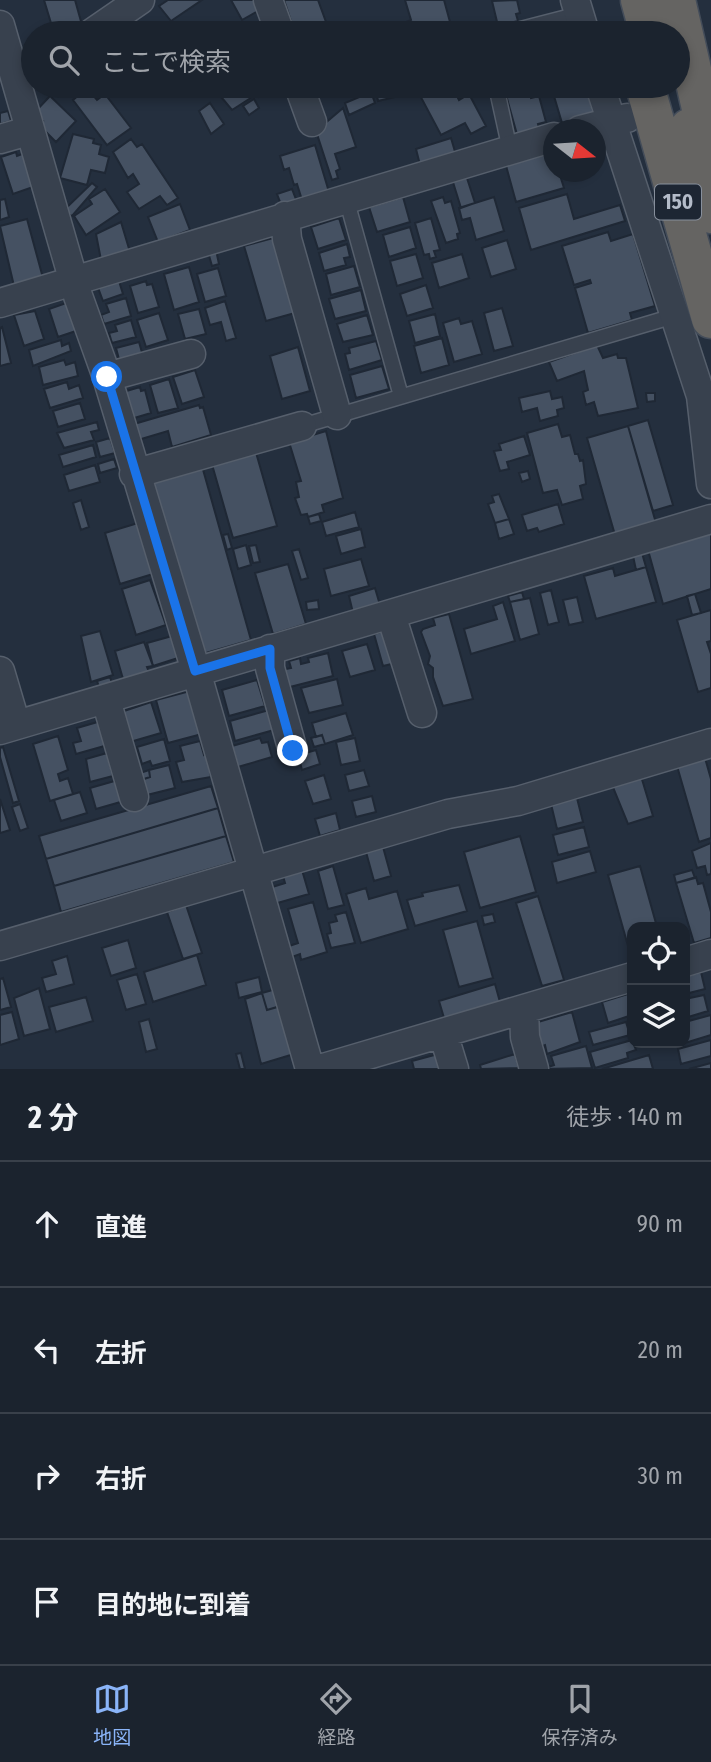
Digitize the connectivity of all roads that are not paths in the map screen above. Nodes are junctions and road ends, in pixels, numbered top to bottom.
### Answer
1 (140, 0) edge
2 (268, 0) edge
3 (623, 0) edge
4 (640, 0) edge
5 (657, 0) edge
6 (676, 0) edge
7 (580, 16) edge
8 (109, 21) edge
9 (276, 21) edge
10 (558, 21) edge
11 (628, 21) edge
12 (646, 21) edge
13 (662, 21) edge
14 (679, 21) edge
15 (0, 25) edge
16 (21, 70) edge
17 (690, 92) edge
18 (31, 98) edge
19 (303, 98) edge
20 (499, 98) edge
21 (668, 98) edge
22 (682, 98) edge
23 (628, 109) edge
24 (605, 119) edge
25 (312, 122) dead end
26 (28, 131) junction
27 (0, 139) edge
28 (543, 140) edge
29 (510, 150) junction
30 (704, 184) edge
31 (346, 198) junction
32 (285, 216) junction
33 (711, 265) edge
34 (75, 281) junction
35 (0, 303) edge
36 (693, 317) edge
37 (191, 354) dead end
38 (107, 377) junction
39 (401, 396) junction
40 (337, 415) junction
41 (302, 426) joint
42 (134, 474) junction
43 (711, 484) edge
44 (711, 519) edge
45 (391, 615) junction
46 (270, 649) junction
47 (0, 671) edge
48 (195, 671) junction
49 (106, 700) junction
50 (422, 713) dead end
51 (8, 727) edge
52 (711, 743) edge
53 (293, 751) dead end
54 (134, 797) dead end
55 (253, 872) junction
56 (0, 946) edge
57 (711, 954) edge
58 (690, 960) edge
59 (627, 978) edge
60 (524, 1009) junction
61 (443, 1033) junction
62 (310, 1069) edge
63 (320, 1069) edge
64 (454, 1069) edge
65 (534, 1069) edge

1 - 8 street
2 - 9 street
3 - 11 highway
4 - 12 highway
5 - 13 highway
6 - 14 highway, 150
7 - 10 lane
15 - 16 street
17 - 30 highway, 150
18 - 26 street
19 - 25 street
20 - 29 lane
21 - 30 highway, 150
22 - 30 highway, 150
23 - 24 street
23 - 36 highway, 150
23 - 36 street
26 - 27 street
26 - 34 street
28 - 29 street
29 - 31 street
30 - 33 highway, 150
31 - 32 street
31 - 39 lane
32 - 34 street
32 - 40 street
34 - 35 street
34 - 38 street
36 - 39 lane
36 - 43 street
37 - 38 street
38 - 42 street
39 - 40 lane
40 - 41 lane
41 - 42 street
42 - 48 street
44 - 45 street
45 - 46 street
45 - 50 street
46 - 48 street
46 - 53 street
47 - 51 street
48 - 49 street
48 - 55 street
49 - 51 street
49 - 54 street
52 - 55 street
55 - 56 street
55 - 62 street
57 - 58 street
59 - 60 street
60 - 61 street
60 - 65 street
61 - 63 street
61 - 64 street

